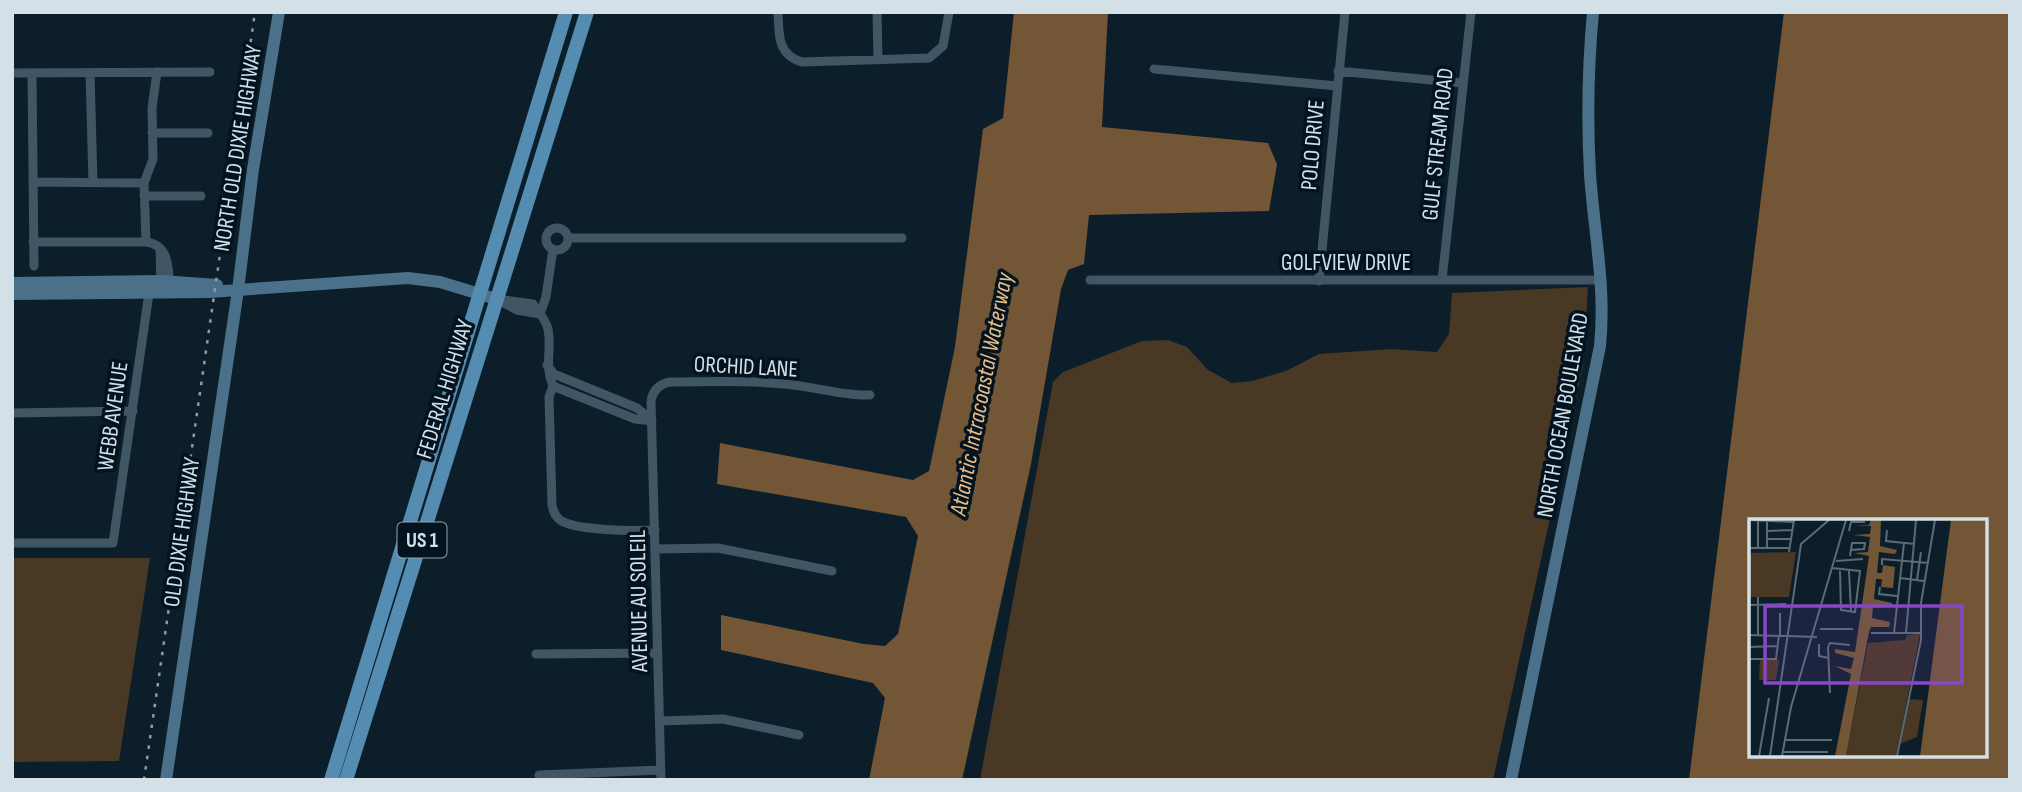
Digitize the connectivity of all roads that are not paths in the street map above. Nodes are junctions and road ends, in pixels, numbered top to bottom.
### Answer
1 (279, 12) edge
2 (566, 12) edge
3 (573, 12) edge
4 (587, 12) edge
5 (778, 12) edge
6 (877, 12) edge
7 (949, 12) edge
8 (1345, 12) edge
9 (1471, 12) edge
10 (1593, 12) edge
11 (575, 50) junction
12 (553, 54) junction
13 (878, 61) junction
14 (1154, 69) dead end
15 (1338, 71) junction
16 (157, 72) junction
17 (210, 72) dead end
18 (32, 73) junction
19 (90, 73) junction
20 (12, 74) edge
21 (1462, 83) junction
22 (564, 86) junction
23 (1336, 86) junction
24 (152, 133) junction
25 (208, 133) dead end
26 (33, 182) junction
27 (93, 183) junction
28 (144, 183) junction
29 (144, 195) junction
30 (201, 196) dead end
31 (568, 238) junction
32 (902, 238) dead end
33 (33, 242) junction
34 (146, 242) junction
35 (554, 249) junction
36 (34, 266) dead end
37 (1090, 280) dead end
38 (1442, 280) junction
39 (1602, 280) junction
40 (1319, 281) junction
41 (12, 283) edge
42 (162, 288) junction
43 (238, 290) junction
44 (12, 294) edge
45 (481, 294) junction
46 (496, 299) junction
47 (540, 314) junction
48 (547, 365) junction
49 (553, 386) junction
50 (870, 395) dead end
51 (133, 411) junction
52 (12, 413) edge
53 (652, 421) junction
54 (409, 530) junction
55 (655, 530) junction
56 (12, 543) edge
57 (655, 550) junction
58 (414, 565) junction
59 (397, 567) junction
60 (832, 571) dead end
61 (405, 590) junction
62 (658, 653) junction
63 (536, 654) dead end
64 (660, 721) junction
65 (799, 735) dead end
66 (539, 775) dead end
67 (661, 775) edge
68 (166, 780) edge
69 (331, 780) edge
70 (346, 780) edge
71 (1511, 780) edge

1 - 43 street, NORTH OLD DIXIE HIGHWAY
2 - 12 main road, FEDERAL HIGHWAY / US 1
3 - 11 main road
4 - 11 main road, FEDERAL HIGHWAY / US 1
5 - 13 street
6 - 13 street
7 - 13 street
8 - 15 street, POLO DRIVE
9 - 21 street, GULF STREAM ROAD
10 - 39 street, NORTH OCEAN BOULEVARD
11 - 22 main road, FEDERAL HIGHWAY / US 1
12 - 22 main road
12 - 45 main road, FEDERAL HIGHWAY / US 1
14 - 23 street
15 - 21 street
15 - 23 street, POLO DRIVE
16 - 17 street
16 - 19 street
16 - 24 street
18 - 19 street
18 - 20 street
18 - 26 street
19 - 27 street
21 - 38 street, GULF STREAM ROAD
22 - 46 main road, FEDERAL HIGHWAY / US 1
23 - 40 street, POLO DRIVE
24 - 25 street
24 - 28 street
26 - 27 street
26 - 33 street
27 - 28 street
28 - 29 street
29 - 30 street
29 - 34 street
31 - 32 street
31 - 35 street
31 - 35 street
33 - 34 street
33 - 36 street
34 - 42 street
35 - 47 street
37 - 40 street, GOLFVIEW DRIVE
38 - 39 street, GOLFVIEW DRIVE
38 - 40 street, GOLFVIEW DRIVE
39 - 71 street, NORTH OCEAN BOULEVARD
41 - 42 street
42 - 43 street
42 - 44 street
42 - 51 street, WEBB AVENUE
43 - 45 street
43 - 68 street, OLD DIXIE HIGHWAY
45 - 46 street
45 - 54 main road, FEDERAL HIGHWAY / US 1
46 - 47 street
46 - 58 main road, FEDERAL HIGHWAY / US 1
47 - 48 street
48 - 49 street
48 - 53 street
49 - 53 street
49 - 55 street
50 - 53 street, ORCHID LANE
51 - 52 street
51 - 56 street, WEBB AVENUE
53 - 55 street, AVENUE AU SOLEIL
54 - 58 main road
54 - 59 main road, FEDERAL HIGHWAY / US 1
55 - 57 street, AVENUE AU SOLEIL
57 - 60 street
57 - 62 street, AVENUE AU SOLEIL
58 - 61 main road, FEDERAL HIGHWAY / US 1
59 - 61 main road
59 - 69 main road, FEDERAL HIGHWAY / US 1
61 - 70 main road, FEDERAL HIGHWAY / US 1
62 - 63 street
62 - 64 street, AVENUE AU SOLEIL
64 - 65 street
64 - 67 street, AVENUE AU SOLEIL
66 - 67 street

